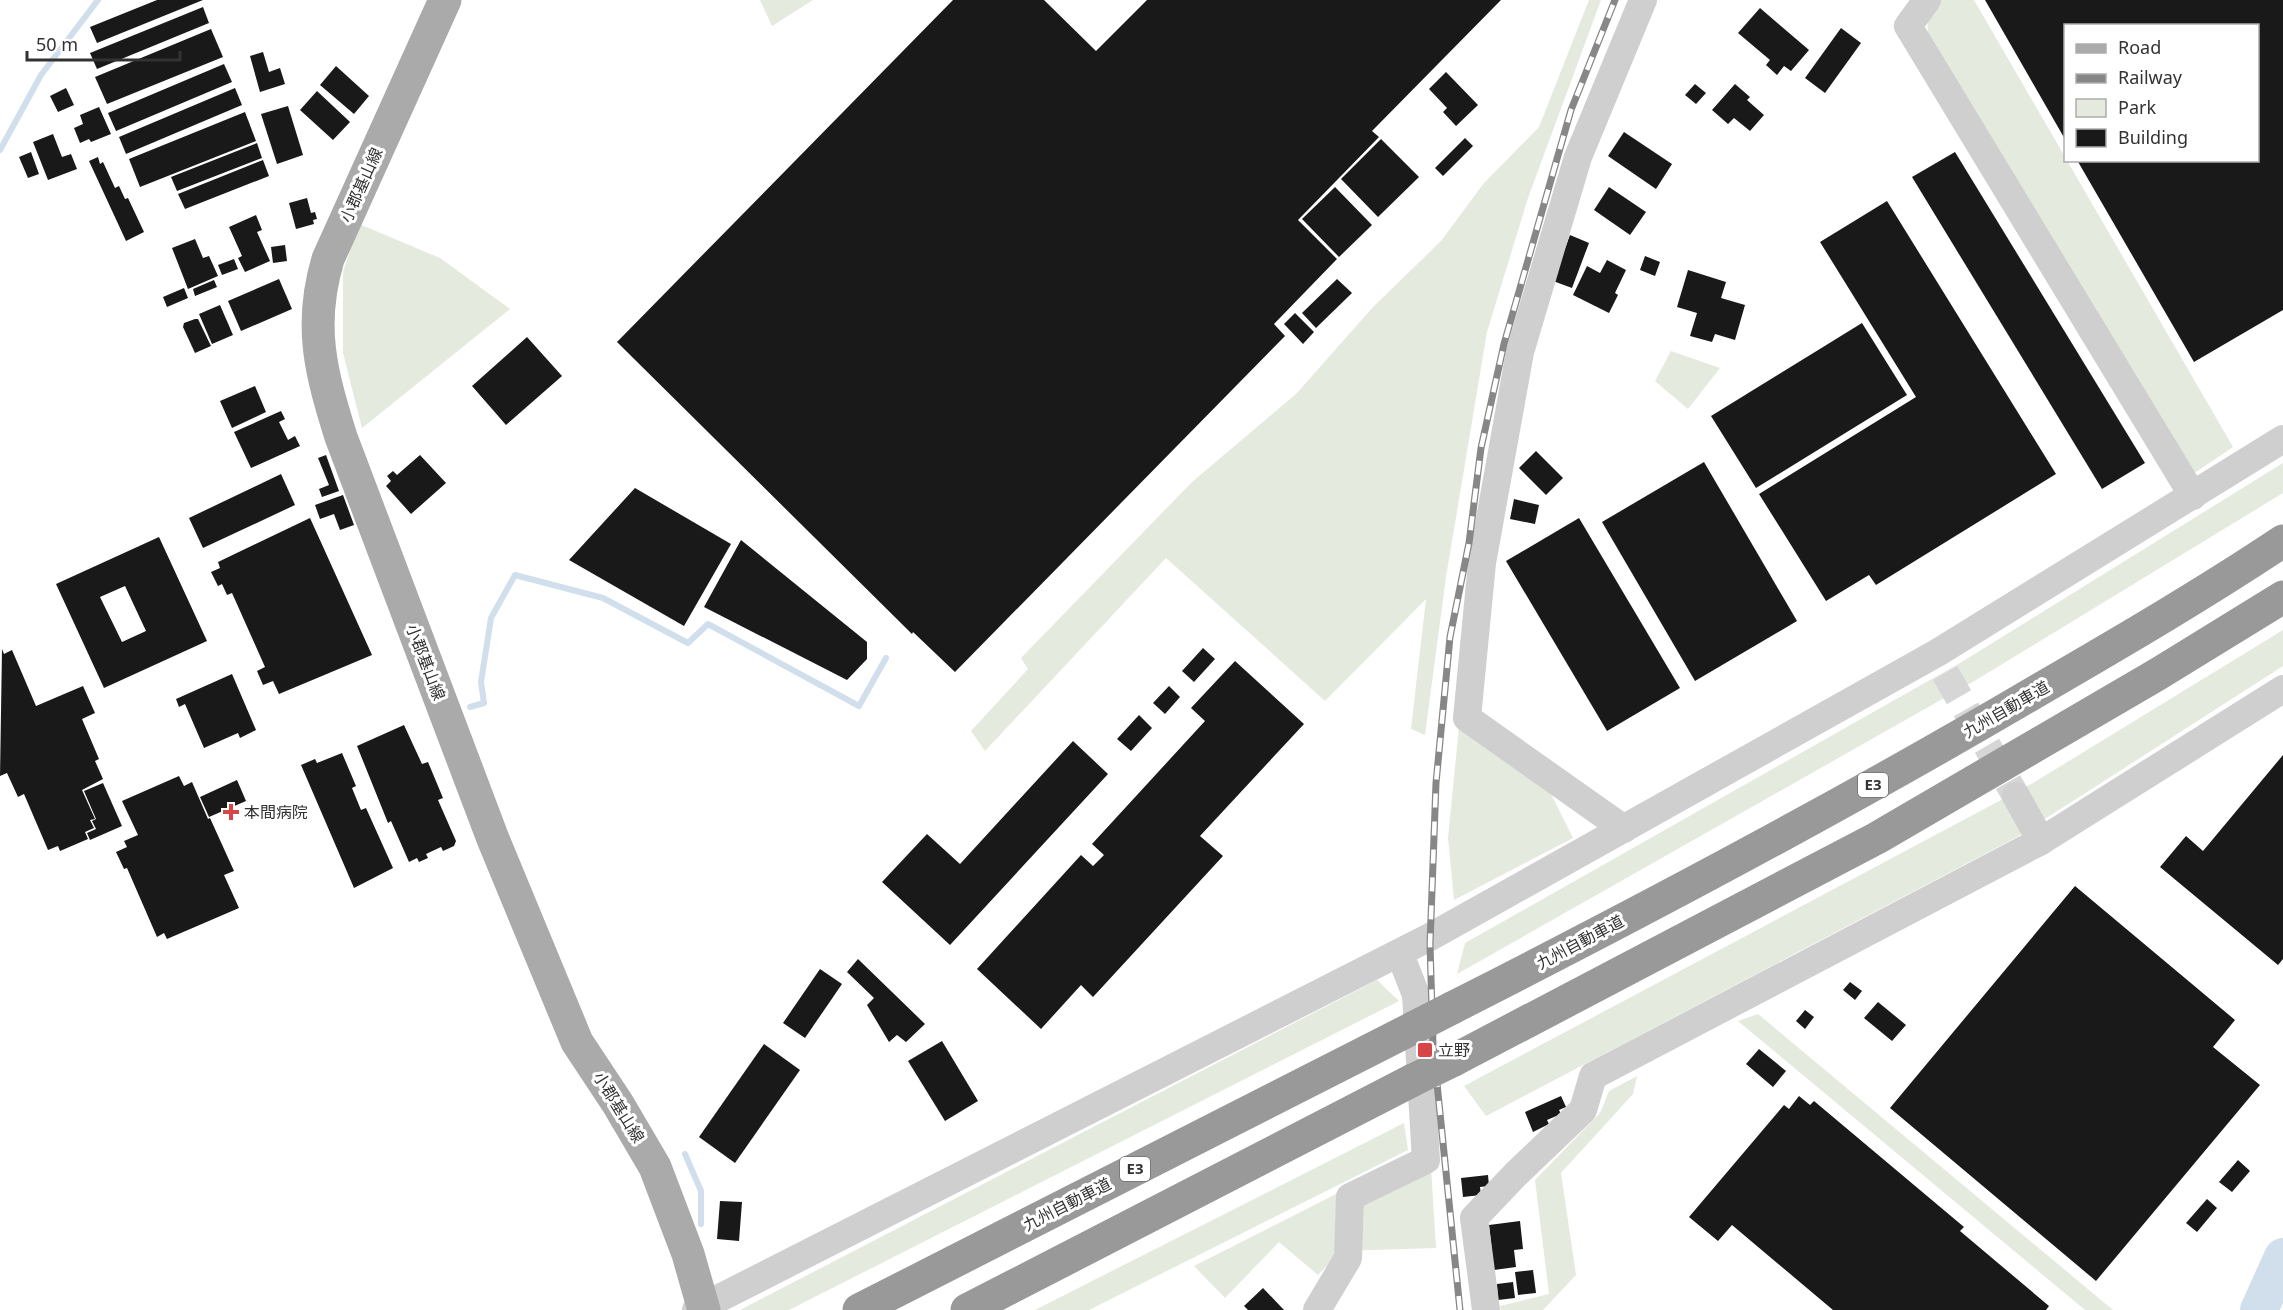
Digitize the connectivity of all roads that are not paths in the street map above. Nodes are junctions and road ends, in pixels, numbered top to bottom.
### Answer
1 (445, 0) edge
2 (1643, 0) edge
3 (1927, 0) edge
4 (2283, 439) edge
5 (2193, 496) junction
6 (2283, 541) edge
7 (2283, 597) edge
8 (2283, 689) edge
9 (2016, 796) tunnel mouth
10 (1624, 829) junction
11 (2041, 841) junction
12 (1400, 954) junction
13 (701, 1309) edge
14 (859, 1310) edge
15 (967, 1310) edge
16 (1317, 1310) edge
17 (1486, 1310) edge

1 - 13 main road, 小郡基山線
2 - 10 street
3 - 5 street
4 - 5 street
5 - 10 street
6 - 14 highway, 九州自動車道 / E3, bridge
7 - 15 highway, bridge
8 - 11 street
9 - 11 street
10 - 12 street
11 - 17 street
12 - 13 street
12 - 16 street

